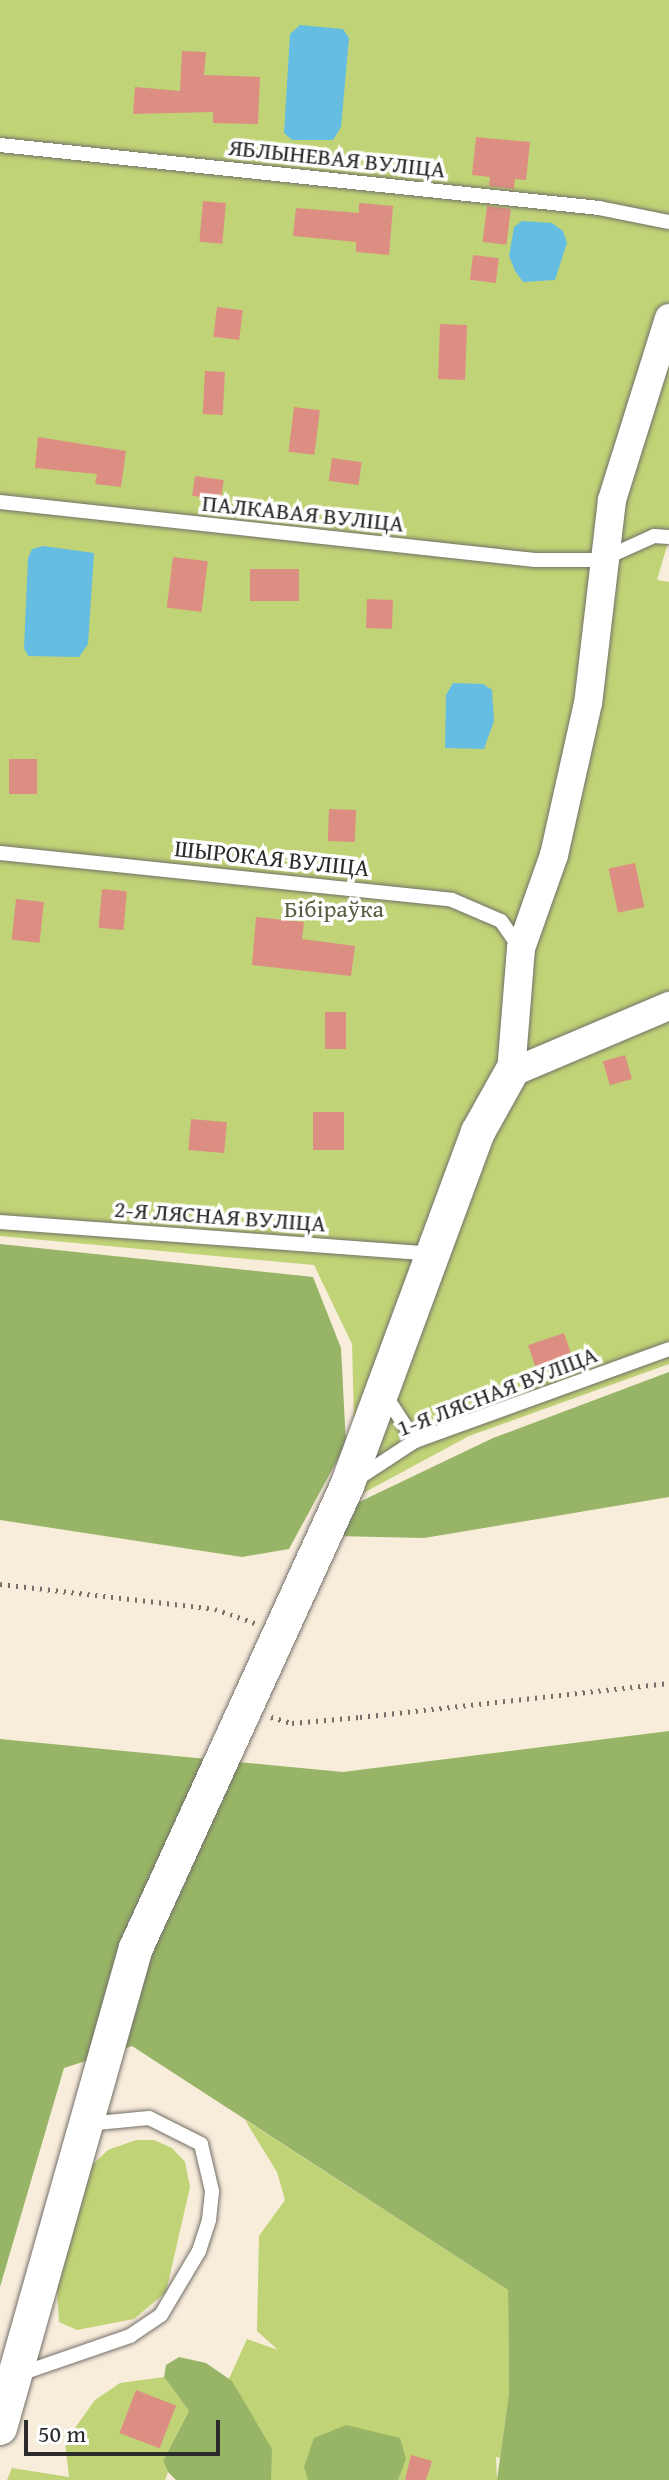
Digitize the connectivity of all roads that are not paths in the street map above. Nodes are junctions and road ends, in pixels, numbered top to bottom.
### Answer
1 (0, 145) edge
2 (669, 222) edge
3 (669, 318) edge
4 (0, 502) edge
5 (669, 537) edge
6 (601, 560) junction
7 (0, 853) edge
8 (521, 948) junction
9 (669, 1006) edge
10 (511, 1073) junction
11 (0, 1222) edge
12 (436, 1254) junction
13 (669, 1349) edge
14 (381, 1387) junction
15 (415, 1441) junction
16 (347, 1486) junction
17 (82, 2125) junction
18 (16, 2376) junction
19 (0, 2428) edge

1 - 2 lane, ЯБЛЫНЕВАЯ ВУЛІЦА
3 - 6 street
4 - 6 lane, ПАЛКАВАЯ ВУЛІЦА
5 - 6 lane
6 - 8 street
7 - 8 lane, ШЫРОКАЯ ВУЛІЦА
8 - 10 street
9 - 10 street
10 - 12 street
11 - 12 lane, 2-Я ЛЯСНАЯ ВУЛІЦА
12 - 14 street
13 - 15 lane, 1-Я ЛЯСНАЯ ВУЛІЦА
14 - 15 lane
14 - 16 street
15 - 16 lane, 1-Я ЛЯСНАЯ ВУЛІЦА
16 - 17 street
17 - 18 street
17 - 18 lane
18 - 19 street

